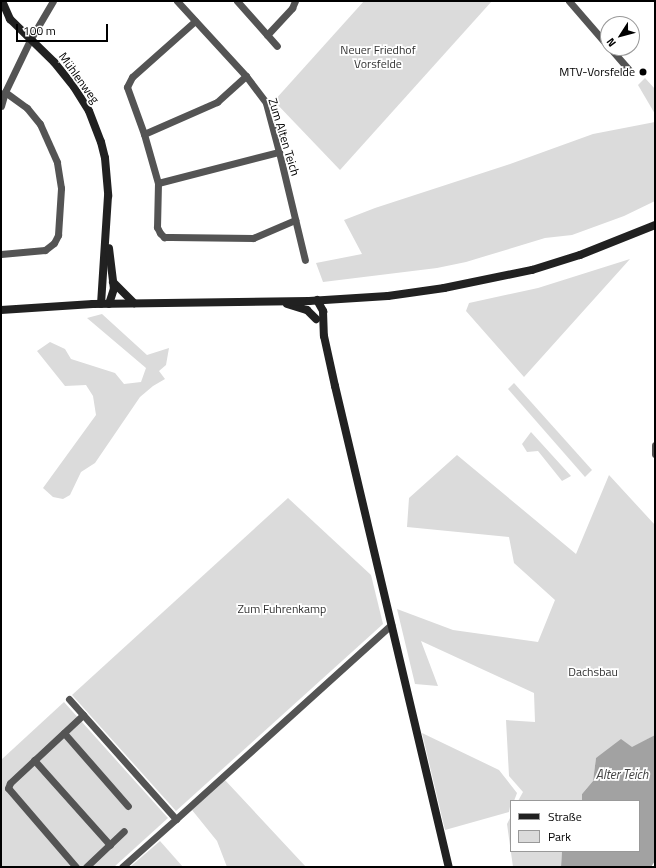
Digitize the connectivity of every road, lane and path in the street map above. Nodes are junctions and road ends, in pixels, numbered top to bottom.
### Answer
1 (2, 1) edge
2 (53, 1) edge
3 (177, 1) edge
4 (237, 1) edge
5 (295, 1) edge
6 (569, 1) edge
7 (195, 21) junction
8 (267, 35) junction
9 (600, 37) edge
10 (30, 40) junction
11 (276, 46) dead end
12 (617, 56) edge
13 (628, 69) dead end
14 (246, 76) junction
15 (5, 92) junction
16 (1, 106) edge
17 (144, 134) junction
18 (279, 152) junction
19 (158, 183) junction
20 (296, 220) junction
21 (655, 225) edge
22 (106, 232) junction
23 (1, 254) edge
24 (304, 260) dead end
25 (113, 282) junction
26 (317, 300) junction
27 (278, 301) junction
28 (134, 303) junction
29 (105, 304) junction
30 (1, 310) edge
31 (316, 318) junction
32 (324, 336) junction
33 (655, 445) edge
34 (655, 454) edge
35 (391, 625) junction
36 (69, 699) dead end
37 (83, 715) junction
38 (64, 733) junction
39 (34, 760) junction
40 (128, 806) dead end
41 (176, 819) junction
42 (124, 831) dead end
43 (110, 844) junction
44 (76, 867) edge
45 (86, 867) edge
46 (122, 867) edge
47 (449, 867) edge

1 - 10 street, Mühlenweg
2 - 10 street
3 - 7 street, Zum Alten Teich
4 - 8 street
5 - 8 street
6 - 9 street
7 - 14 street, Zum Alten Teich
7 - 17 street
8 - 11 street
10 - 15 street
10 - 22 street, Mühlenweg
12 - 13 street
14 - 17 street
14 - 18 street, Zum Alten Teich
15 - 16 street
15 - 23 street
17 - 19 street
18 - 19 street
18 - 20 street, Zum Alten Teich
19 - 20 street
20 - 24 street, Zum Alten Teich
21 - 26 street
22 - 25 street, Mühlenweg
22 - 29 street, Mühlenweg
25 - 28 street
25 - 29 street, Mühlenweg
26 - 27 street
26 - 31 street
26 - 32 street
27 - 28 street
27 - 31 street
28 - 29 street
29 - 30 street
31 - 32 street
32 - 35 street
33 - 34 street
35 - 41 street
35 - 47 street
36 - 37 street
37 - 38 street
37 - 41 street
38 - 39 street
38 - 40 street
39 - 43 street
39 - 44 street
41 - 46 street
42 - 43 street
43 - 45 street

